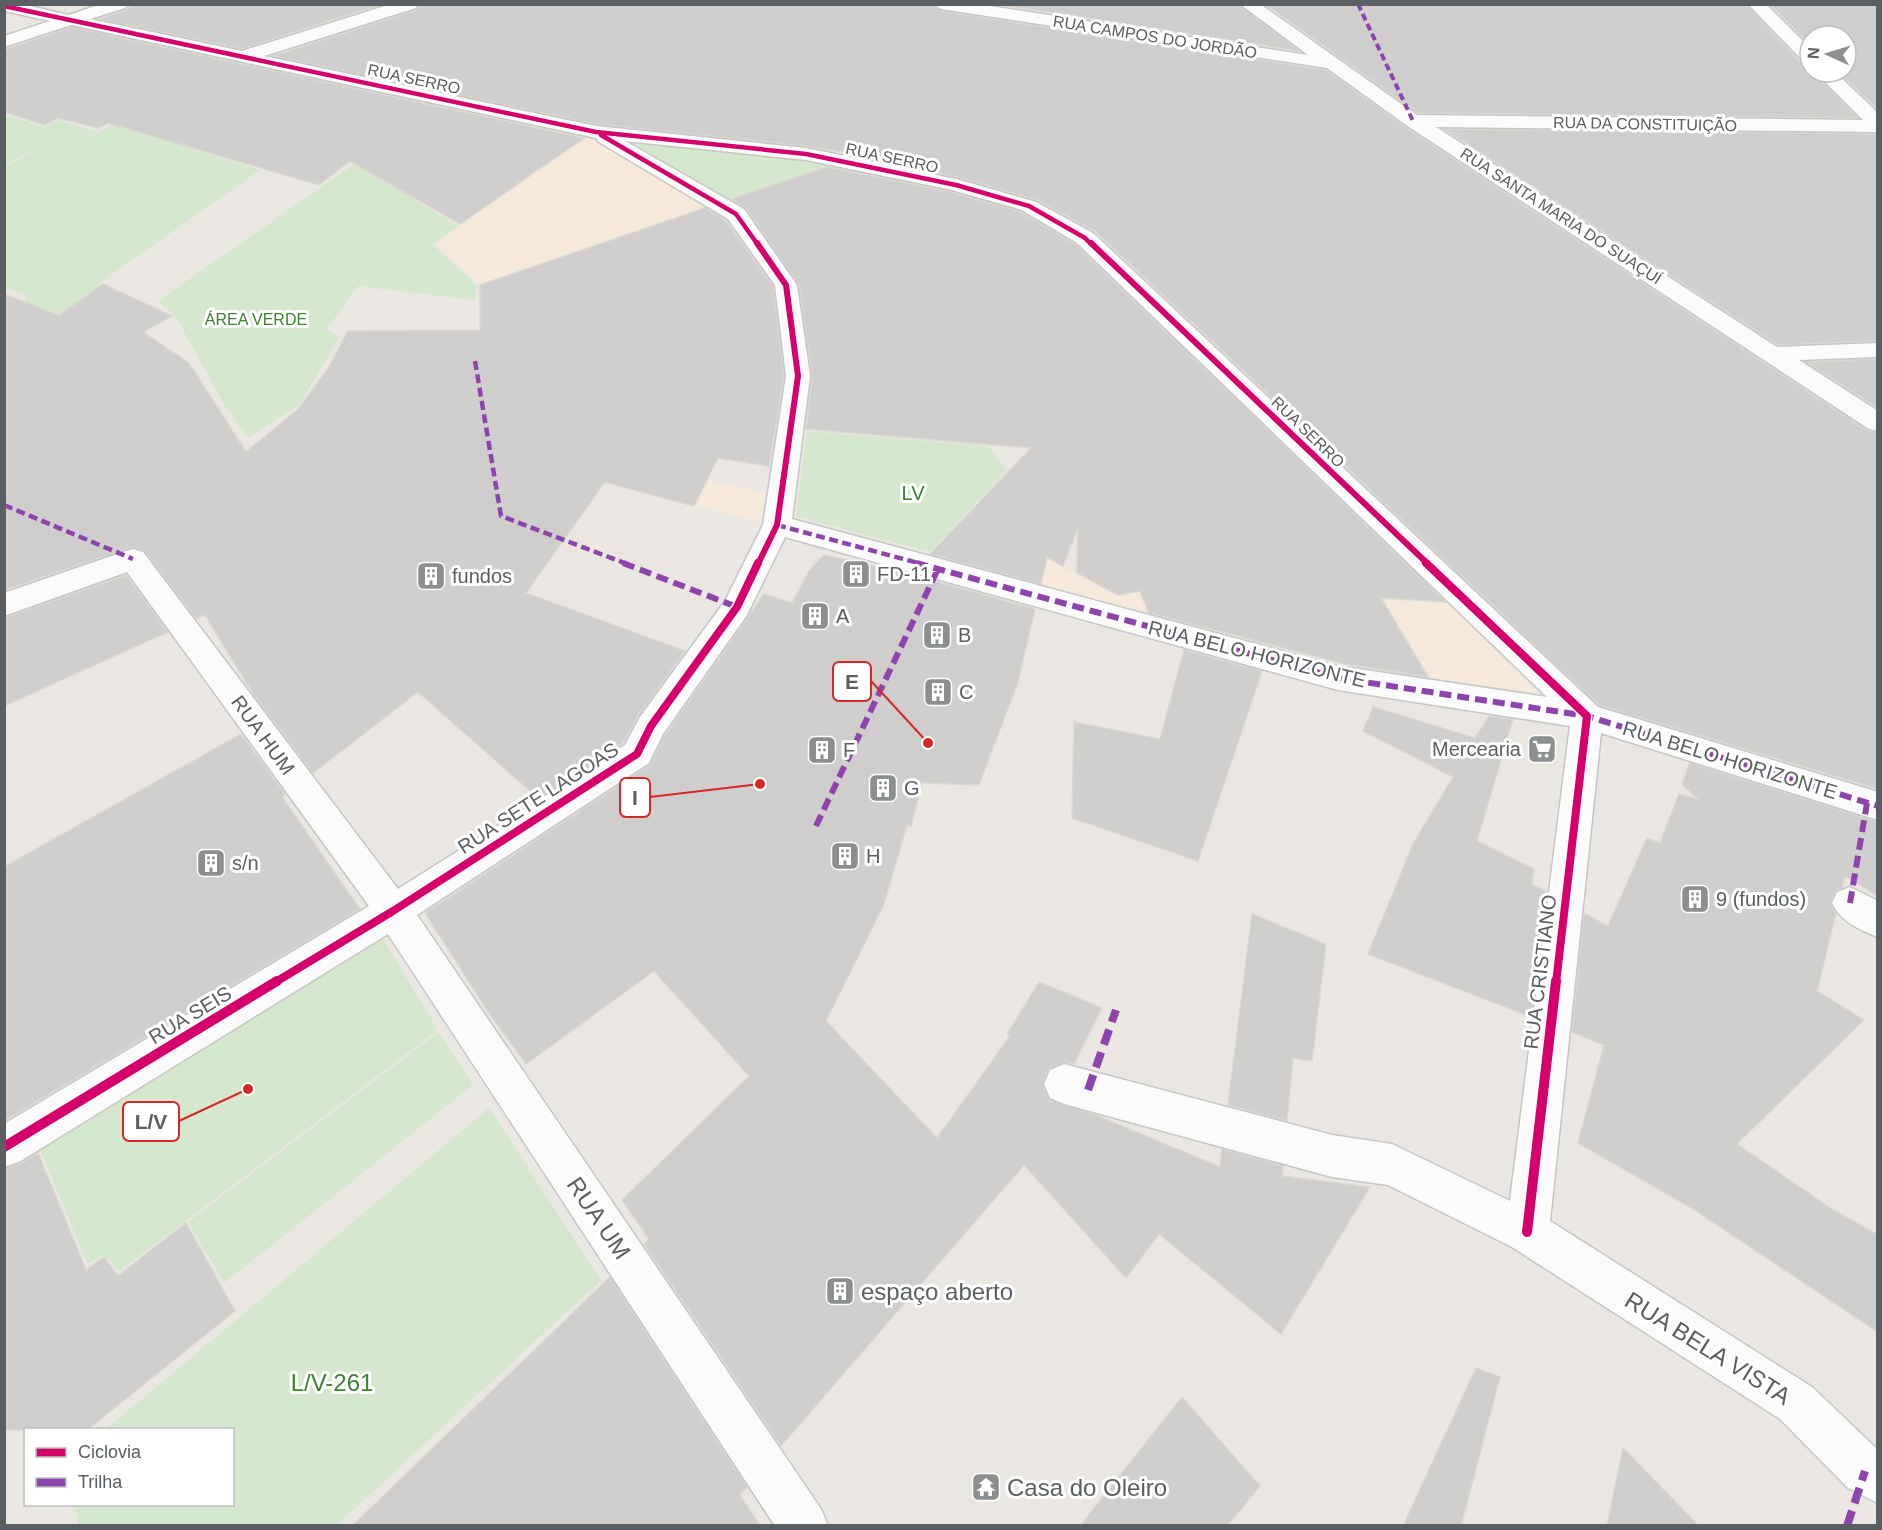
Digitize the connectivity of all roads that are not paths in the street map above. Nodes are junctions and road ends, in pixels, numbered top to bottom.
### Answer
1 (118, 4) edge
2 (410, 4) edge
3 (941, 4) edge
4 (1248, 4) edge
5 (1756, 4) edge
6 (4, 6) edge
7 (72, 21) junction
8 (4, 42) edge
9 (1798, 46) edge
10 (244, 57) junction
11 (1333, 65) junction
12 (1836, 84) edge
13 (1413, 121) junction
14 (1878, 125) edge
15 (596, 132) junction
16 (1878, 350) edge
17 (1774, 354) junction
18 (1878, 423) edge
19 (777, 525) junction
20 (4, 605) edge
21 (1587, 716) junction
22 (1878, 806) edge
23 (393, 911) junction
24 (1064, 1084) dead end
25 (4, 1147) edge
26 (1527, 1232) junction
27 (1878, 1479) edge
28 (804, 1526) edge

1 - 7 street
2 - 10 street
3 - 11 street, RUA CAMPOS DO JORDÃO
4 - 11 street, RUA SANTA MARIA DO SUAÇUÍ
5 - 9 street
6 - 7 street, RUA SERRO
7 - 8 street
7 - 10 street, RUA SERRO
10 - 15 street, RUA SERRO
11 - 13 street, RUA SANTA MARIA DO SUAÇUÍ
12 - 14 street
13 - 14 street, RUA DA CONSTITUIÇÃO
13 - 17 street, RUA SANTA MARIA DO SUAÇUÍ
15 - 19 street, RUA SETE LAGOAS
15 - 21 street, RUA SERRO
16 - 17 street
17 - 18 street, RUA SANTA MARIA DO SUAÇUÍ
19 - 21 street, RUA BELO HORIZONTE
19 - 23 street, RUA SETE LAGOAS
20 - 23 street, RUA HUM
21 - 22 street, RUA BELO HORIZONTE
21 - 26 street, RUA CRISTIANO
23 - 25 street, RUA SEIS
23 - 28 street, RUA UM
24 - 26 street
26 - 27 street, RUA BELA VISTA

